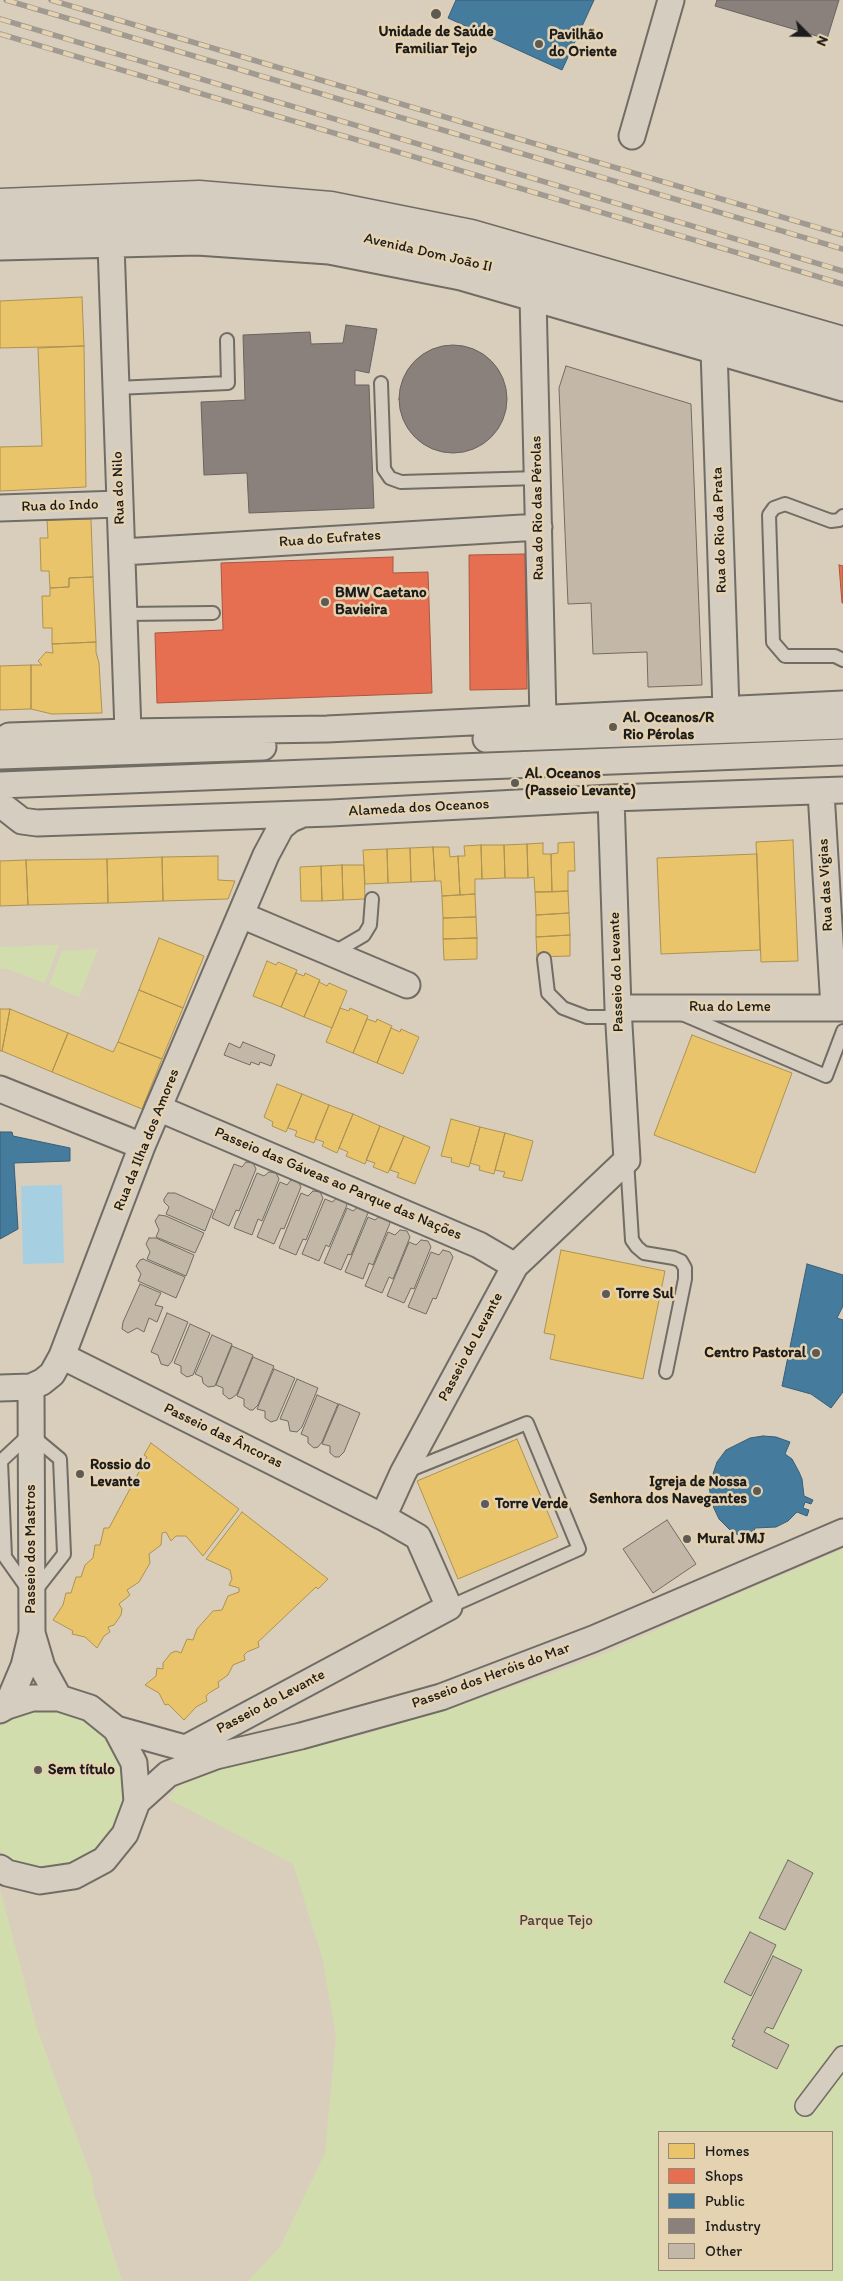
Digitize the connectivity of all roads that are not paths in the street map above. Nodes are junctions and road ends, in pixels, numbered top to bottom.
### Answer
1 (671, 0) edge
2 (632, 136) dead end
3 (0, 203) edge
4 (0, 228) edge
5 (111, 244) junction
6 (0, 247) edge
7 (533, 297) junction
8 (227, 340) dead end
9 (843, 341) edge
10 (714, 350) junction
11 (843, 368) edge
12 (381, 383) dead end
13 (116, 388) junction
14 (843, 388) edge
15 (538, 478) junction
16 (120, 504) junction
17 (0, 508) edge
18 (843, 516) edge
19 (539, 527) junction
20 (122, 552) junction
21 (214, 613) dead end
22 (124, 614) junction
23 (843, 660) edge
24 (843, 704) edge
25 (726, 710) junction
26 (543, 719) junction
27 (843, 726) edge
28 (128, 732) junction
29 (0, 742) edge
30 (843, 752) edge
31 (0, 756) edge
32 (0, 785) edge
33 (832, 791) edge
34 (611, 798) junction
35 (0, 804) edge
36 (303, 814) junction
37 (240, 816) junction
38 (266, 855) junction
39 (372, 899) dead end
40 (241, 915) junction
41 (333, 953) junction
42 (544, 959) dead end
43 (407, 985) dead end
44 (666, 1006) junction
45 (838, 1008) edge
46 (618, 1013) junction
47 (843, 1031) edge
48 (0, 1088) edge
49 (158, 1108) junction
50 (142, 1146) junction
51 (627, 1160) junction
52 (515, 1266) junction
53 (62, 1356) junction
54 (666, 1372) dead end
55 (31, 1387) junction
56 (0, 1388) edge
57 (30, 1434) junction
58 (403, 1473) junction
59 (383, 1517) junction
60 (843, 1532) edge
61 (32, 1595) junction
62 (449, 1607) junction
63 (32, 1634) junction
64 (58, 1698) junction
65 (3, 1708) edge
66 (116, 1729) junction
67 (184, 1749) junction
68 (216, 1756) junction
69 (136, 1802) junction
70 (0, 1868) edge
71 (843, 2056) edge
72 (805, 2106) dead end

1 - 2 street
3 - 9 main road, Avenida Dom João II
4 - 11 main road, Avenida Dom João II
5 - 6 street
5 - 7 street
5 - 13 street, Rua do Nilo
7 - 10 street
7 - 15 street, Rua do Rio das Pérolas
8 - 13 lane
10 - 14 street
10 - 25 street, Rua do Rio da Prata
12 - 15 lane
13 - 16 street, Rua do Nilo
15 - 19 street, Rua do Rio das Pérolas
16 - 17 street, Rua do Indo
16 - 20 street, Rua do Nilo
18 - 23 lane
19 - 20 street, Rua do Eufrates
19 - 26 street, Rua do Rio das Pérolas
20 - 22 street, Rua do Nilo
21 - 22 lane
22 - 28 street, Rua do Nilo
24 - 25 street
25 - 26 street
26 - 28 street
27 - 31 street
28 - 29 street
30 - 32 street
33 - 34 street, Alameda dos Oceanos
33 - 45 street, Rua das Vigias
34 - 36 street, Alameda dos Oceanos
34 - 46 street, Passeio do Levante
35 - 37 street, Alameda dos Oceanos
36 - 37 street, Alameda dos Oceanos
36 - 38 street, Rua da Ilha dos Amores
37 - 38 street
38 - 40 street, Rua da Ilha dos Amores
39 - 41 lane
40 - 41 street
40 - 49 street, Rua da Ilha dos Amores
41 - 43 street
42 - 46 lane
44 - 45 street, Rua do Leme
44 - 46 street, Rua do Leme
44 - 47 lane
46 - 51 street, Passeio do Levante
48 - 50 street
49 - 50 street, Rua da Ilha dos Amores
49 - 52 street, Passeio das Gáveas ao Parque das Nações
50 - 53 street, Rua da Ilha dos Amores
51 - 52 street, Passeio do Levante
51 - 54 lane
52 - 58 street, Passeio do Levante
53 - 55 street, Rua da Ilha dos Amores
53 - 59 street, Passeio das Âncoras
55 - 56 street
55 - 57 street, Passeio dos Mastros
57 - 61 street, Passeio dos Mastros
57 - 61 lane
58 - 59 street, Passeio do Levante
58 - 62 lane
59 - 62 street
60 - 68 street, Passeio dos Heróis do Mar
61 - 63 street, Passeio dos Mastros
62 - 67 street, Passeio do Levante
63 - 64 street
63 - 65 street, Passeio dos Mastros
64 - 65 street
64 - 66 street
66 - 67 street
66 - 69 street
67 - 68 street
68 - 69 street, Passeio dos Heróis do Mar
69 - 70 street
71 - 72 street

